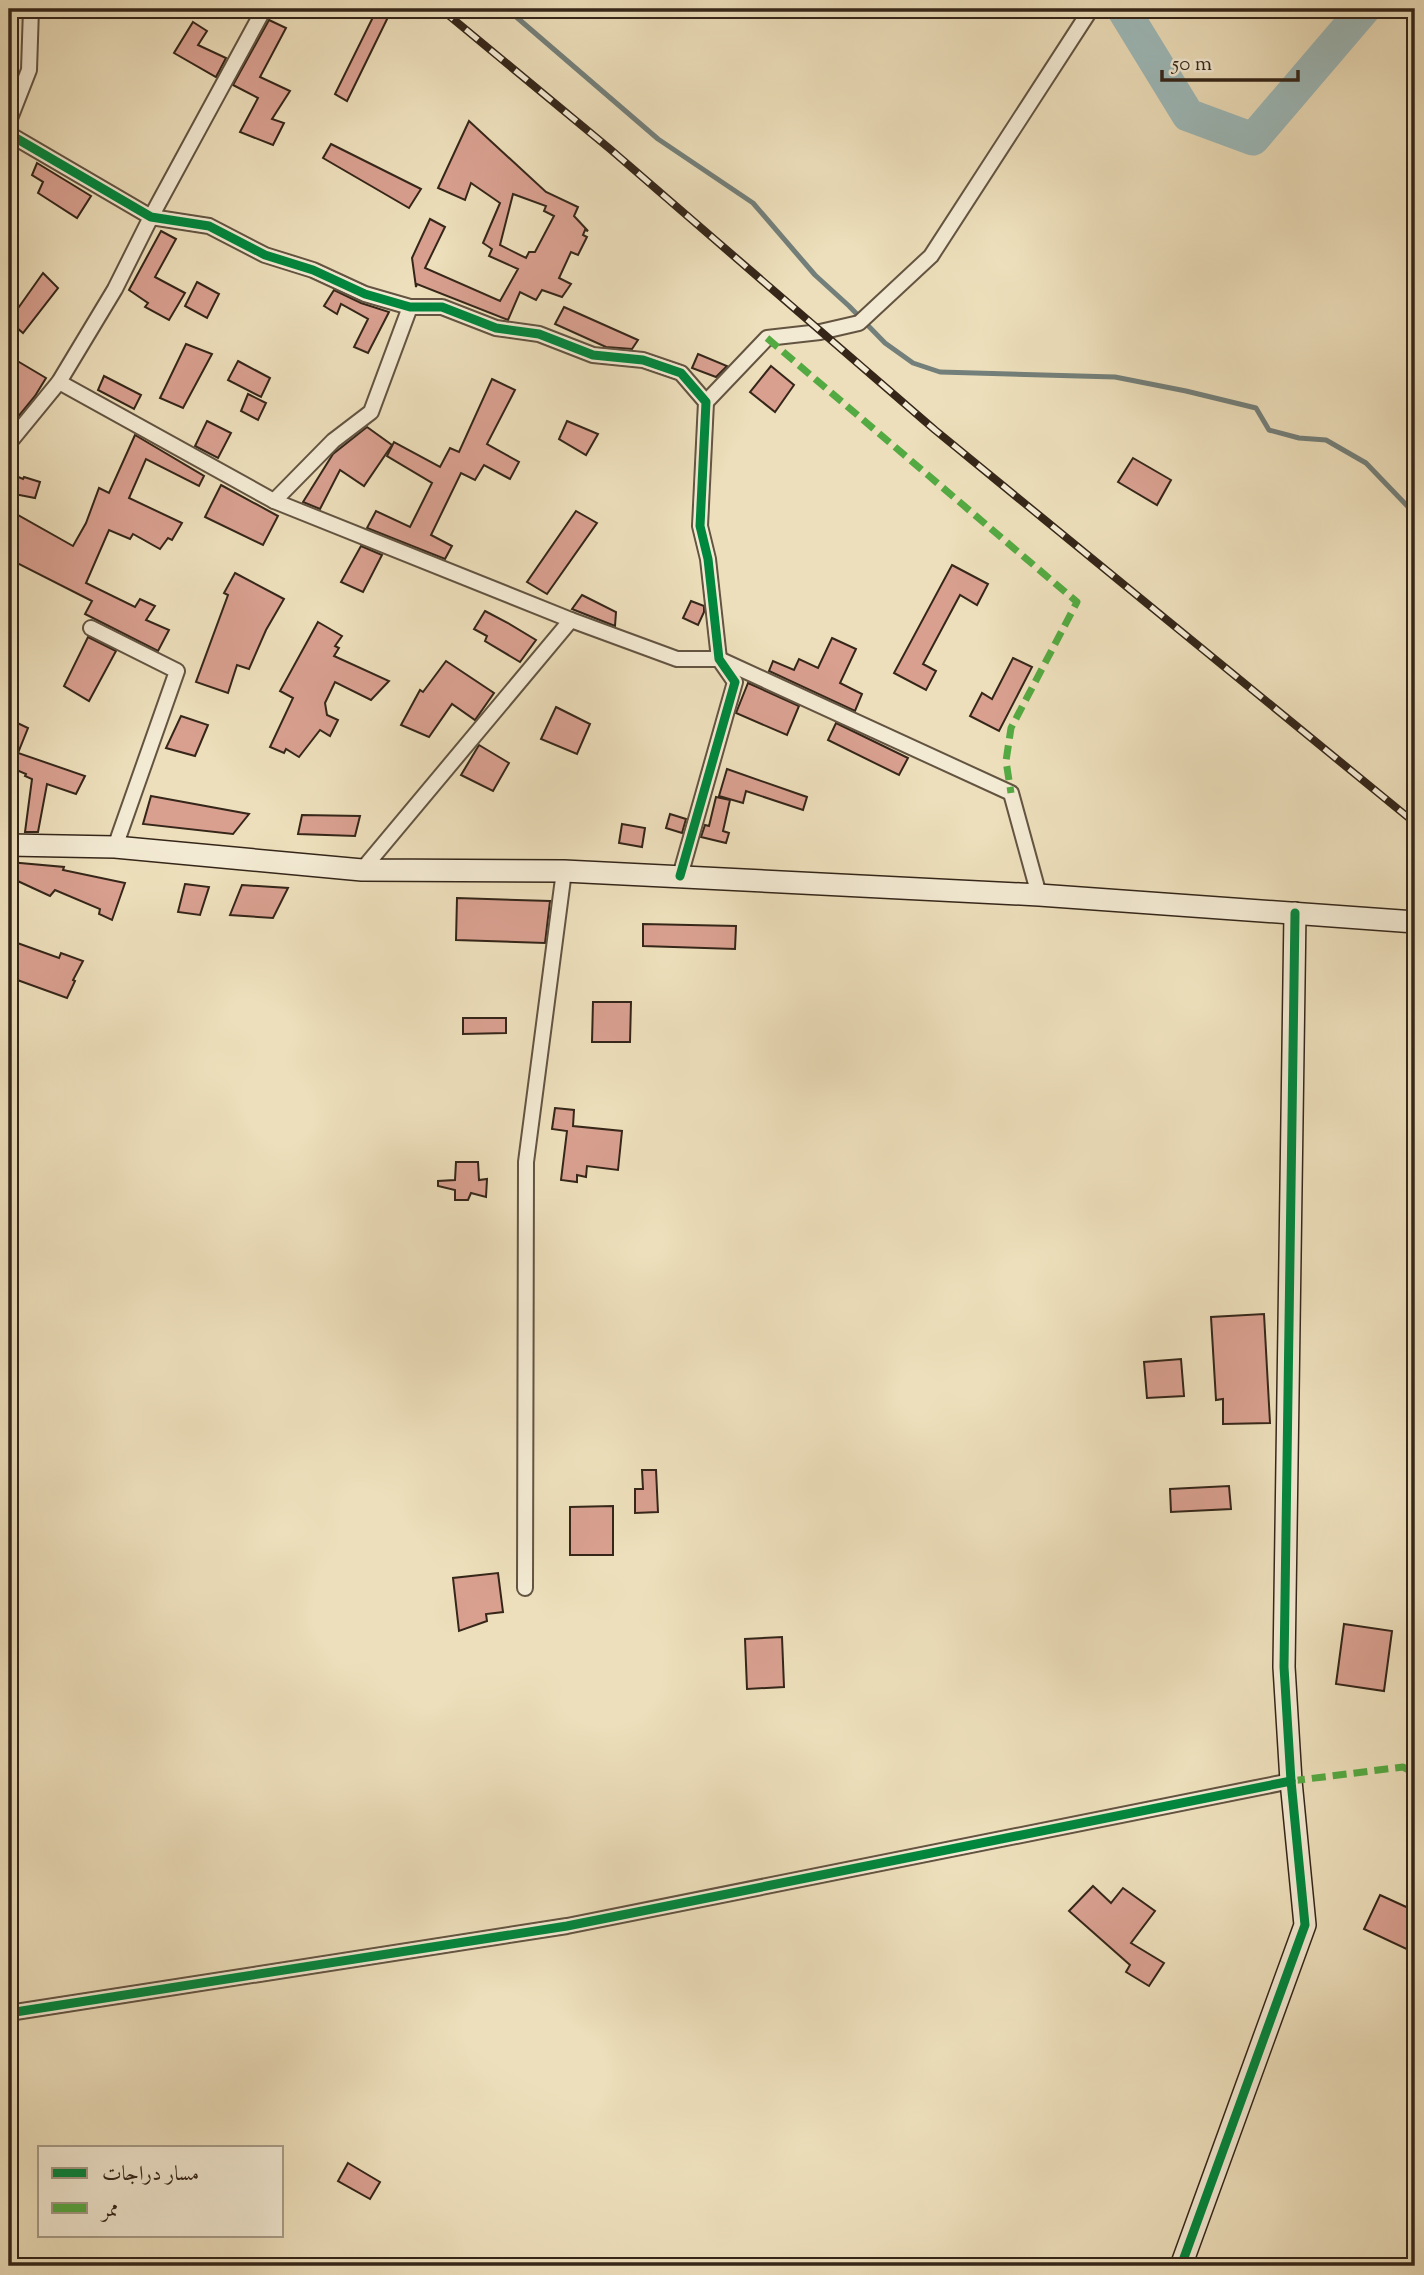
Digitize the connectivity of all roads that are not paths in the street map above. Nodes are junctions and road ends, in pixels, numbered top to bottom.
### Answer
1 (31, 9) edge
2 (264, 9) edge
3 (1091, 9) edge
4 (9, 121) edge
5 (9, 134) edge
6 (151, 216) junction
7 (410, 307) junction
8 (59, 382) junction
9 (706, 402) junction
10 (9, 443) edge
11 (274, 501) junction
12 (571, 620) junction
13 (91, 628) dead end
14 (719, 659) junction
15 (9, 845) edge
16 (115, 847) junction
17 (362, 870) junction
18 (564, 871) junction
19 (680, 876) junction
20 (1039, 895) junction
21 (1295, 913) junction
22 (1415, 922) edge
23 (525, 1588) dead end
24 (1291, 1781) junction
25 (9, 2013) edge
26 (1181, 2266) edge

1 - 4 street
2 - 6 street
3 - 9 street
5 - 6 street
6 - 7 street
6 - 8 street
7 - 9 street
7 - 11 street
8 - 10 street
8 - 11 street
9 - 14 street
11 - 12 street
12 - 14 street
12 - 17 street
13 - 16 street
14 - 19 street
14 - 20 street
15 - 16 main road
16 - 17 main road
17 - 18 main road
18 - 19 main road
18 - 23 street
19 - 20 main road
20 - 21 main road
21 - 22 main road
21 - 24 main road
24 - 25 street
24 - 26 main road

